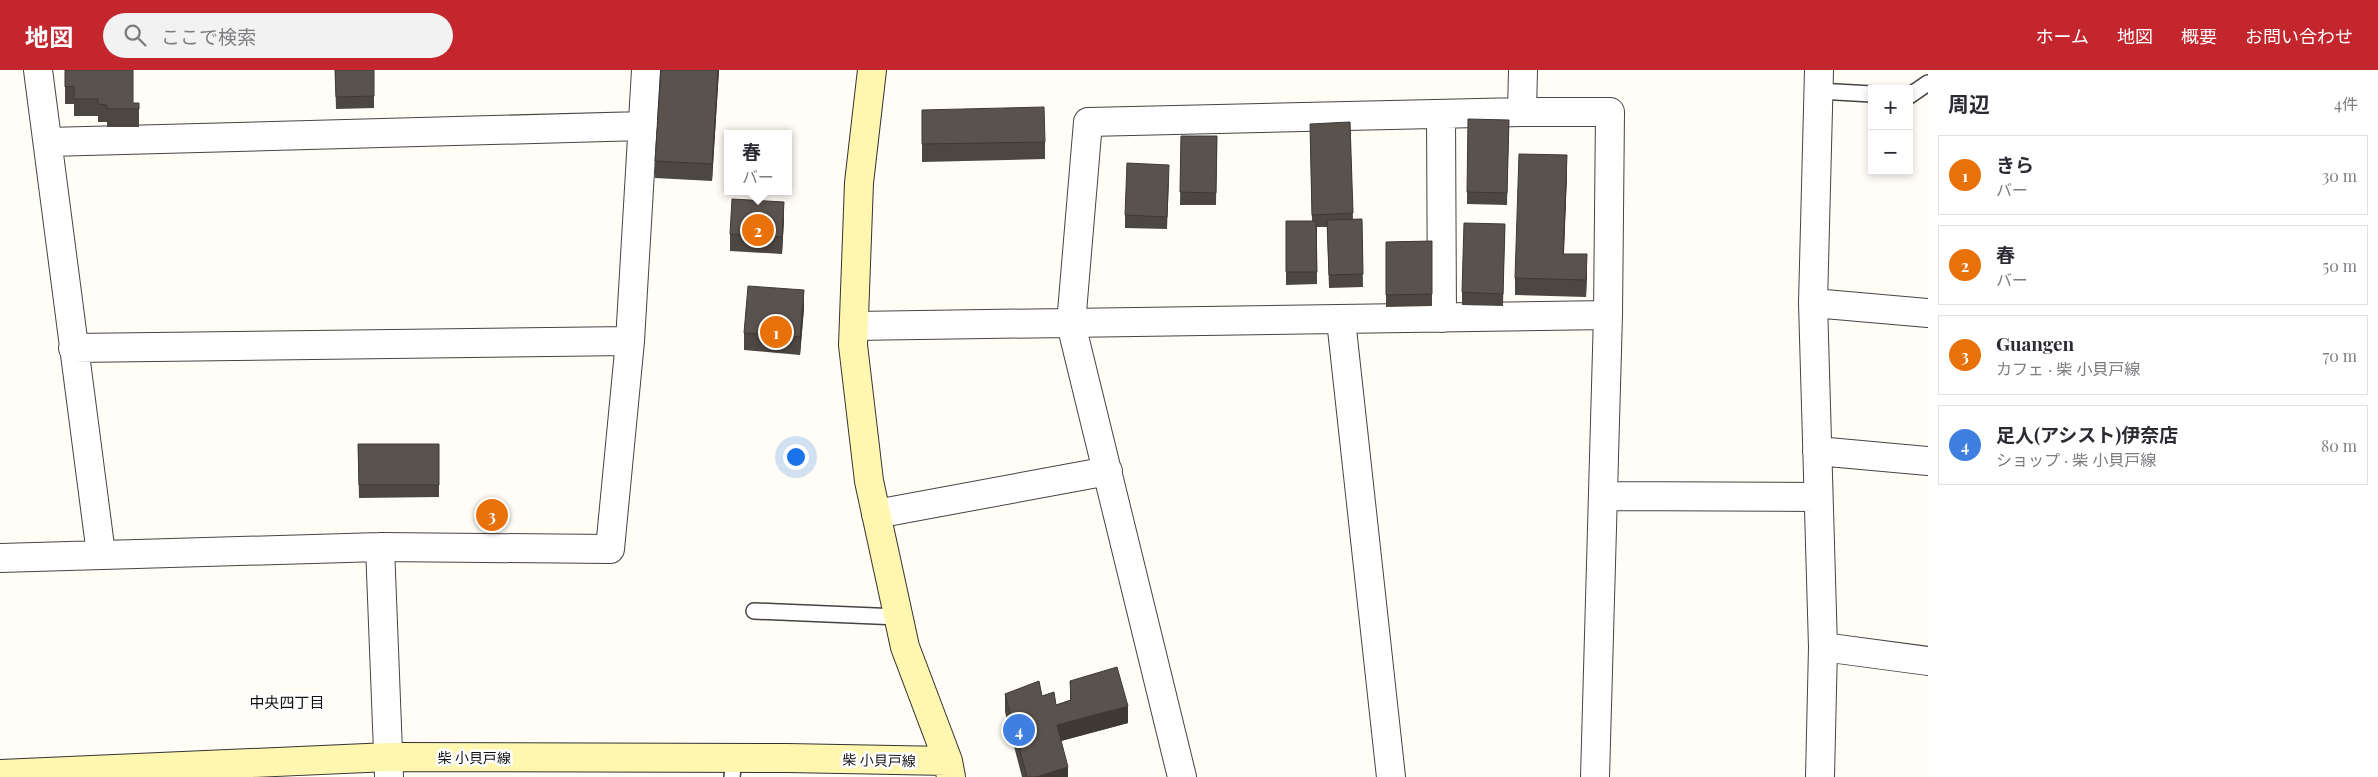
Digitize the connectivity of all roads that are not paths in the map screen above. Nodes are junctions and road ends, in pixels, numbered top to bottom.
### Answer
1 (38, 70) edge
2 (646, 70) edge
3 (872, 70) edge
4 (1523, 70) edge
5 (1819, 81) edge
6 (1928, 83) edge
7 (1868, 93) edge
8 (1913, 93) edge
9 (1522, 112) junction
10 (1441, 114) junction
11 (643, 126) junction
12 (48, 142) junction
13 (1813, 303) junction
14 (1928, 313) edge
15 (1608, 315) junction
16 (1442, 318) junction
17 (1342, 320) junction
18 (1071, 324) junction
19 (854, 326) junction
20 (630, 341) junction
21 (73, 348) junction
22 (1817, 451) junction
23 (1928, 461) edge
24 (1108, 471) junction
25 (1603, 496) junction
26 (1818, 497) junction
27 (876, 514) junction
28 (380, 547) junction
29 (101, 554) junction
30 (0, 558) edge
31 (754, 611) dead end
32 (899, 618) junction
33 (1823, 647) junction
34 (1928, 661) edge
35 (389, 767) edge
36 (733, 767) edge
37 (949, 769) edge
38 (0, 774) edge
39 (1182, 777) edge
40 (1391, 777) edge
41 (1595, 777) edge
42 (1820, 777) edge

1 - 12 street
2 - 11 street
3 - 19 street
4 - 9 street
5 - 7 lane
5 - 13 street
6 - 8 lane
9 - 10 street
9 - 15 street
10 - 16 street
10 - 18 street
11 - 12 street
11 - 20 street
12 - 21 street
13 - 14 street
13 - 22 street
15 - 16 street
15 - 25 street
16 - 17 street
17 - 18 street
17 - 40 street
18 - 19 street
18 - 24 street
19 - 27 street
20 - 21 street
20 - 28 street
21 - 29 street
22 - 23 street
22 - 26 street
24 - 27 street
24 - 39 street
25 - 26 street
25 - 41 street
26 - 33 street
27 - 32 street
28 - 29 street
28 - 35 street
29 - 30 street
31 - 32 lane
32 - 37 street
33 - 34 street
33 - 42 street
35 - 36 street, 柴 小貝戸線
35 - 38 street, 柴 小貝戸線
36 - 37 street, 柴 小貝戸線

